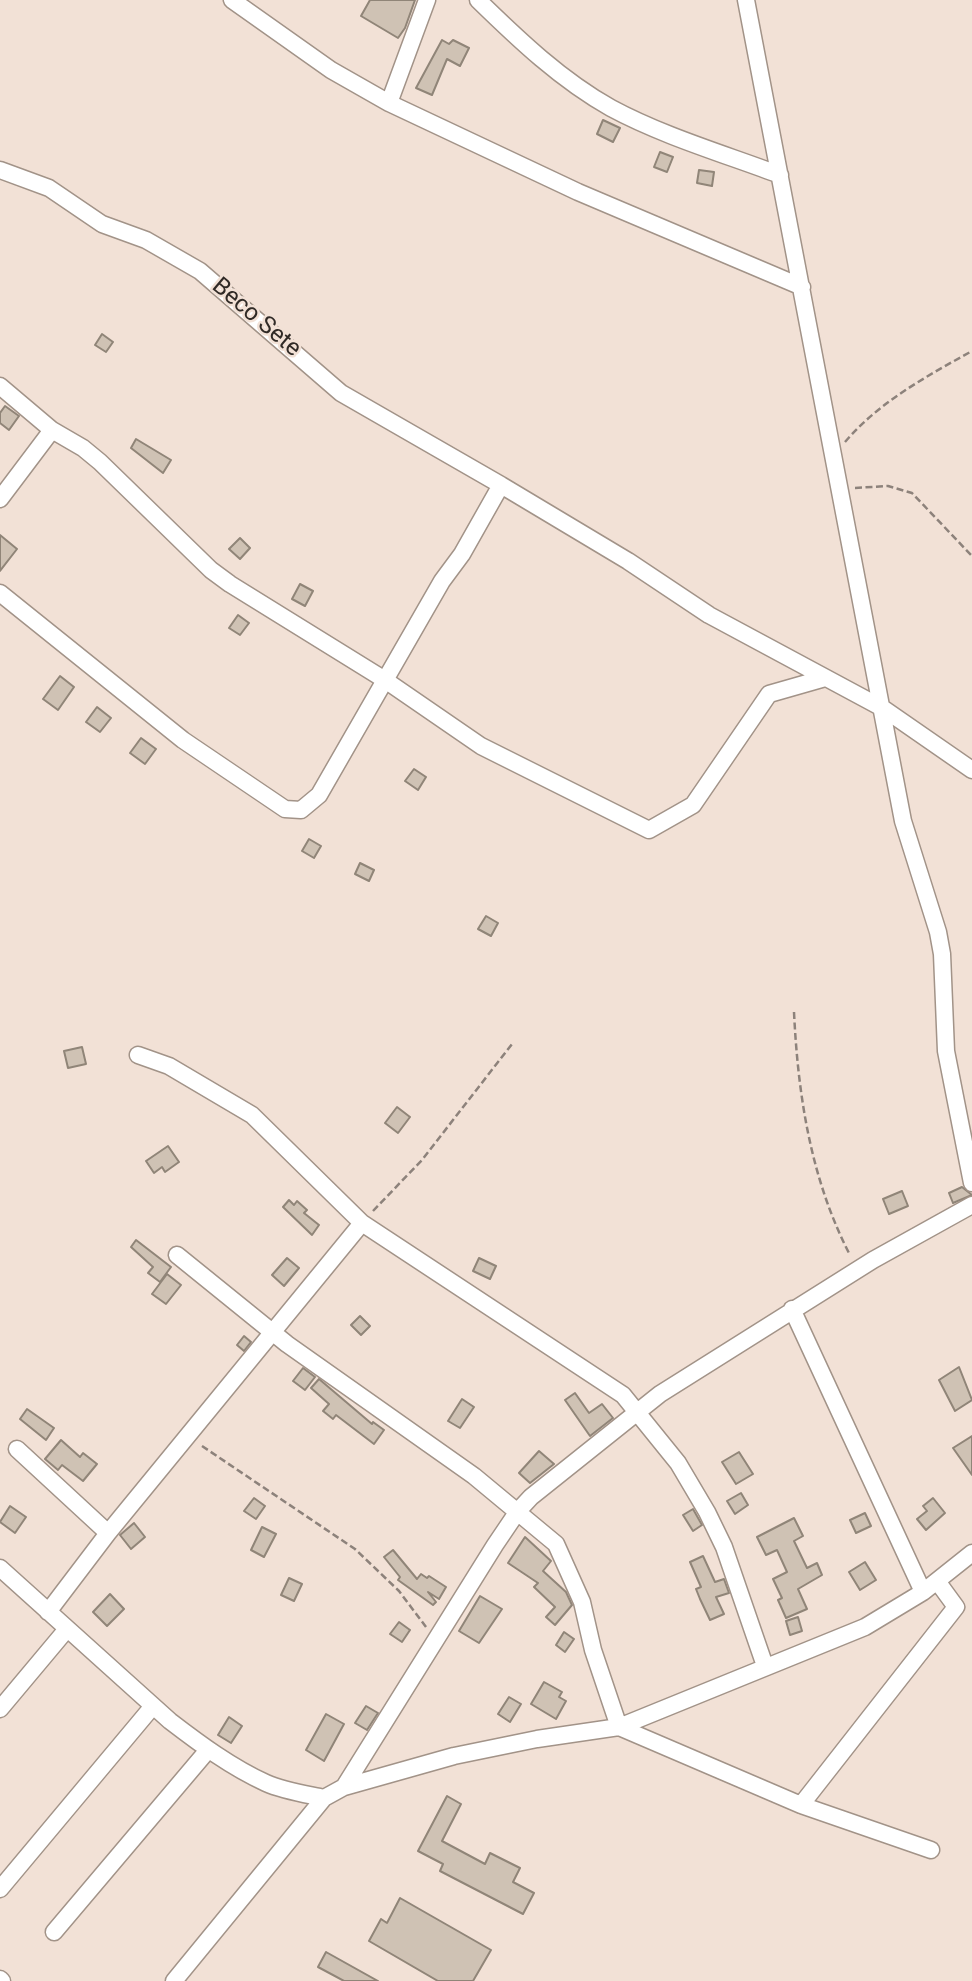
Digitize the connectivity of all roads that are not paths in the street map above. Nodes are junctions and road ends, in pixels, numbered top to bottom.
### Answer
1 (232, 0) edge
2 (427, 0) edge
3 (478, 0) edge
4 (746, 0) edge
5 (390, 103) junction
6 (0, 170) edge
7 (780, 175) junction
8 (802, 286) junction
9 (0, 386) edge
10 (52, 429) junction
11 (501, 485) junction
12 (0, 499) edge
13 (0, 593) edge
14 (825, 678) junction
15 (385, 680) junction
16 (884, 709) junction
17 (972, 770) edge
18 (138, 1055) dead end
19 (972, 1183) edge
20 (972, 1205) edge
21 (362, 1223) junction
22 (177, 1255) dead end
23 (792, 1309) junction
24 (272, 1332) junction
25 (637, 1409) junction
26 (17, 1449) dead end
27 (518, 1511) junction
28 (108, 1534) junction
29 (972, 1553) edge
30 (0, 1568) edge
31 (937, 1581) junction
32 (923, 1592) junction
33 (48, 1612) junction
34 (67, 1629) junction
35 (765, 1666) junction
36 (153, 1706) junction
37 (0, 1709) edge
38 (619, 1727) junction
39 (208, 1750) junction
40 (344, 1787) junction
41 (324, 1798) junction
42 (801, 1805) junction
43 (930, 1850) dead end
44 (0, 1889) edge
45 (54, 1932) dead end
46 (174, 1981) edge

1 - 5 street
2 - 5 street
3 - 7 street
4 - 7 street
5 - 8 street
6 - 11 street, Beco Sete
7 - 8 street
8 - 16 street
9 - 10 street
10 - 12 street
10 - 15 street
11 - 14 street, Beco Sete
11 - 15 street
13 - 15 street
14 - 15 street
14 - 16 street, Beco Sete
16 - 17 street, Beco Sete
16 - 19 street
18 - 21 street
20 - 23 street
21 - 24 street
21 - 25 street
22 - 24 street
23 - 25 street
23 - 32 street
24 - 27 street
24 - 28 street
25 - 27 street
25 - 35 street
26 - 28 street
27 - 38 street
27 - 40 street
28 - 33 street
29 - 31 street
30 - 33 street
31 - 32 street
31 - 42 street
32 - 35 street
33 - 34 street
34 - 36 street
34 - 37 street
35 - 38 street
36 - 39 street
36 - 44 street
38 - 40 street
38 - 42 street
39 - 41 street
39 - 45 street
40 - 41 street
41 - 46 street
42 - 43 street

